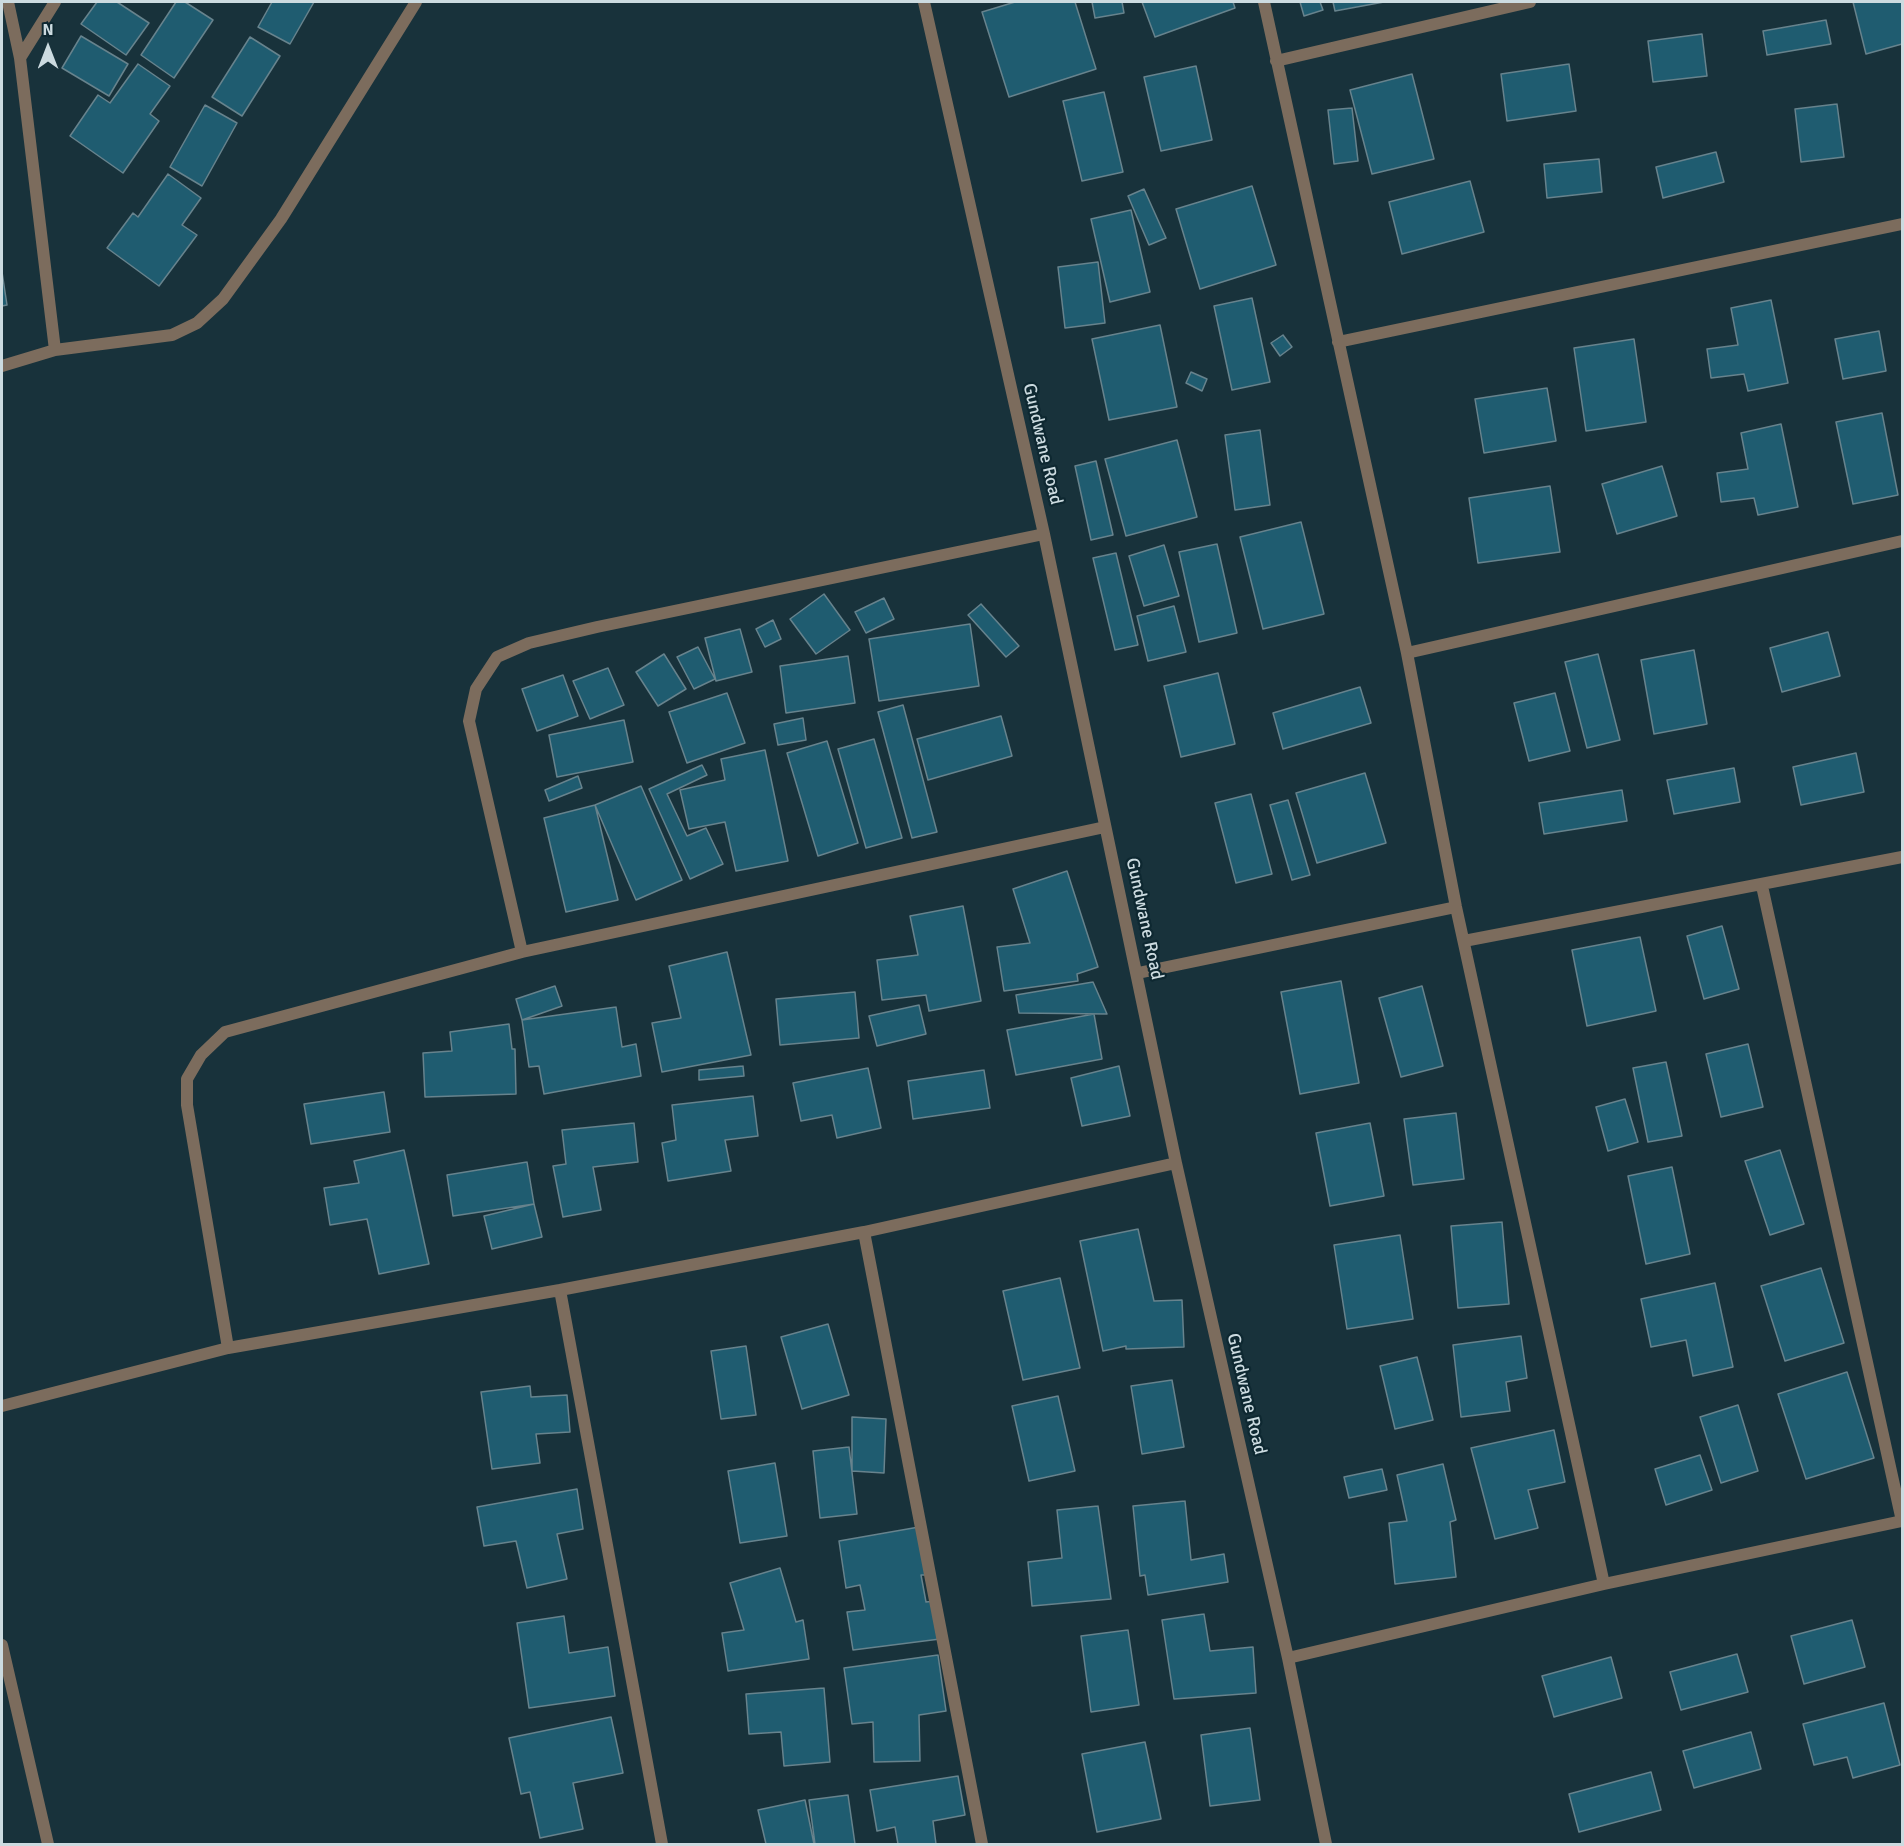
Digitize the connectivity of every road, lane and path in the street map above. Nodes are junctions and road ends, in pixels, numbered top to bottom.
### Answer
1 (8, 2) edge
2 (55, 2) edge
3 (416, 2) edge
4 (924, 2) edge
5 (1264, 2) edge
6 (1530, 2) edge
7 (20, 58) junction
8 (1276, 61) junction
9 (1902, 224) edge
10 (1338, 342) junction
11 (55, 351) junction
12 (2, 366) edge
13 (1044, 534) junction
14 (1902, 541) edge
15 (1407, 653) junction
16 (1105, 826) junction
17 (1902, 857) edge
18 (1761, 886) junction
19 (1456, 907) junction
20 (1464, 940) junction
21 (522, 952) junction
22 (1138, 973) junction
23 (1176, 1163) junction
24 (864, 1232) junction
25 (560, 1290) junction
26 (228, 1348) junction
27 (2, 1406) edge
28 (1902, 1521) edge
29 (1604, 1584) junction
30 (2, 1645) edge
31 (1288, 1658) junction
32 (48, 1845) edge
33 (662, 1845) edge
34 (982, 1845) edge
35 (1326, 1845) edge

1 - 7 street
2 - 7 street
3 - 11 street
4 - 13 street, Gundwane Road
5 - 8 street
6 - 8 street
7 - 11 street
8 - 10 street
9 - 10 street
10 - 15 street
11 - 12 street
13 - 16 street, Gundwane Road
13 - 21 street
14 - 15 street
15 - 19 street
16 - 21 street
16 - 22 street, Gundwane Road
17 - 18 street
18 - 20 street
18 - 28 street
19 - 20 street
19 - 22 street
20 - 29 street
21 - 26 street
22 - 23 street, Gundwane Road
23 - 24 street
23 - 31 street, Gundwane Road
24 - 25 street
24 - 34 street
25 - 26 street
25 - 33 street
26 - 27 street
28 - 29 street
29 - 31 street
30 - 32 street
31 - 35 street, Gundwane Road

